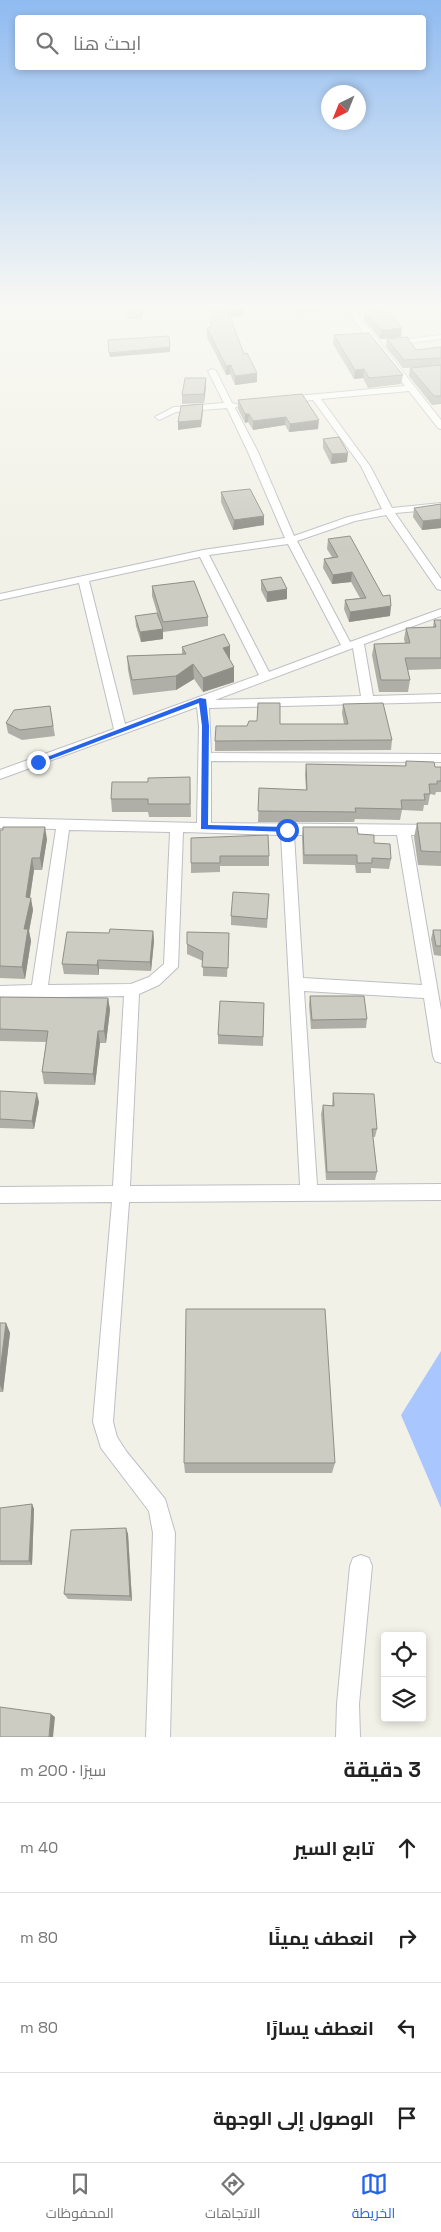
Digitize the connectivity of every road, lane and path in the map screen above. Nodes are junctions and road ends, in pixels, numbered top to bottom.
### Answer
1 (219, 387) edge
2 (413, 388) joint
3 (316, 397) junction
4 (277, 401) edge
5 (248, 404) edge
6 (228, 406) junction
7 (441, 407) edge
8 (428, 409) junction
9 (159, 416) dead end
10 (441, 426) edge
11 (441, 506) edge
12 (388, 511) junction
13 (291, 540) junction
14 (203, 553) junction
15 (84, 580) junction
16 (441, 587) edge
17 (0, 597) edge
18 (441, 612) edge
19 (352, 644) junction
20 (265, 676) junction
21 (441, 698) edge
22 (368, 700) junction
23 (203, 702) junction
24 (120, 730) junction
25 (205, 757) junction
26 (441, 758) edge
27 (0, 775) edge
28 (0, 824) edge
29 (63, 826) junction
30 (177, 827) junction
31 (204, 827) junction
32 (403, 829) junction
33 (287, 830) junction
34 (441, 830) edge
35 (297, 984) junction
36 (132, 990) junction
37 (0, 992) edge
38 (38, 992) junction
39 (430, 992) junction
40 (441, 1056) edge
41 (441, 1192) edge
42 (310, 1193) junction
43 (121, 1194) junction
44 (0, 1196) edge
45 (361, 1566) dead end
46 (158, 1737) edge
47 (348, 1737) edge

1 - 6 street
2 - 3 street
2 - 8 street
3 - 4 street
3 - 12 street
5 - 6 street
6 - 9 street
6 - 13 street
7 - 8 street
8 - 10 street
11 - 12 street
12 - 13 street
12 - 16 street
13 - 14 street
13 - 19 street
14 - 15 street
14 - 20 street
15 - 17 street
15 - 24 street
18 - 19 street
19 - 20 street
19 - 22 street
20 - 23 street
21 - 22 street
22 - 23 street
23 - 24 street
23 - 25 street
24 - 27 street
25 - 26 street
25 - 31 street
28 - 29 street
29 - 30 street
29 - 38 street
30 - 31 street
30 - 36 street
31 - 33 street
32 - 33 street
32 - 34 street
32 - 39 street
33 - 35 street
35 - 39 street
35 - 42 street
36 - 38 street
36 - 43 street
37 - 38 street
39 - 40 street
41 - 42 street
42 - 43 street
43 - 44 street
43 - 46 street
45 - 47 street

